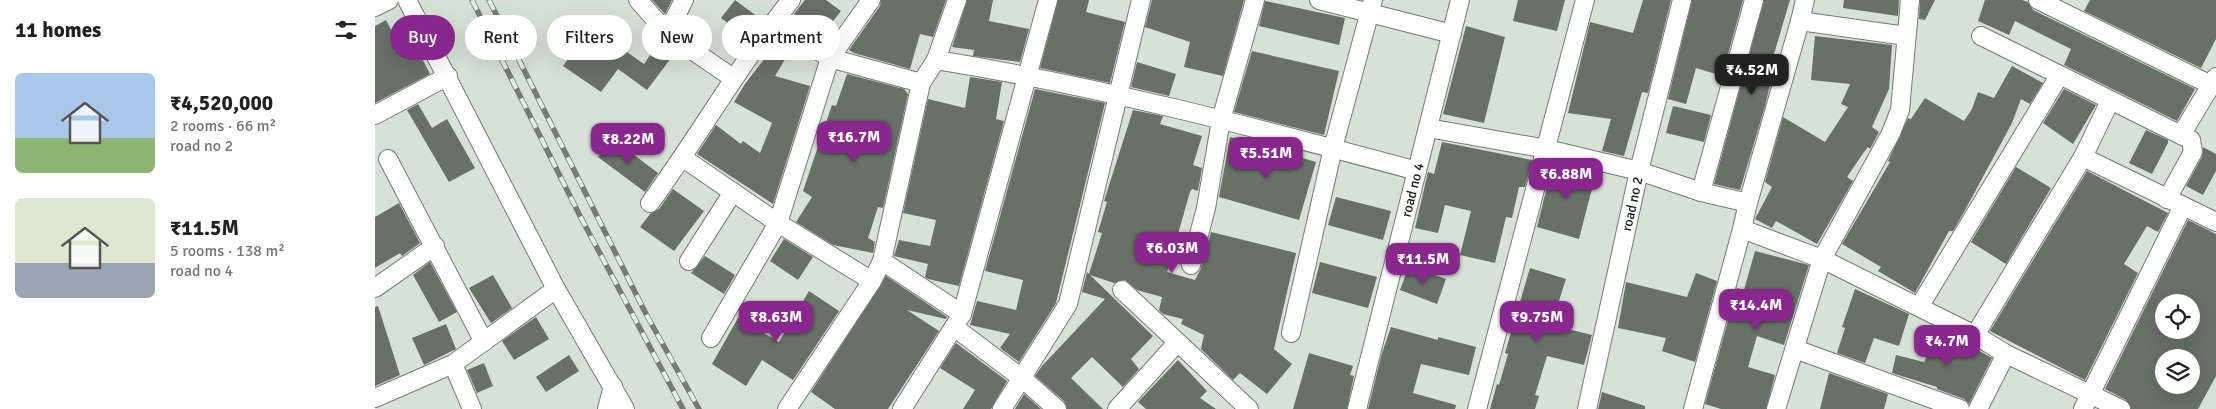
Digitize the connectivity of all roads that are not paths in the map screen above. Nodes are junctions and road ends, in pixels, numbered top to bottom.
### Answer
1 (389, 0) edge
2 (407, 0) edge
3 (684, 0) edge
4 (791, 0) edge
5 (871, 0) edge
6 (957, 0) edge
7 (1048, 0) edge
8 (1141, 0) edge
9 (1255, 0) edge
10 (1319, 0) edge
11 (1460, 0) edge
12 (1585, 0) edge
13 (1682, 0) edge
14 (1754, 0) edge
15 (1805, 0) edge
16 (1910, 0) edge
17 (2038, 0) edge
18 (641, 3) edge
19 (1372, 6) edge
20 (375, 8) edge
21 (651, 15) edge
22 (676, 15) edge
23 (779, 15) edge
24 (1800, 21) junction
25 (1452, 34) junction
26 (1906, 36) junction
27 (1981, 36) dead end
28 (840, 44) edge
29 (707, 60) edge
30 (746, 60) edge
31 (829, 60) edge
32 (837, 60) edge
33 (935, 60) junction
34 (1027, 74) junction
35 (448, 76) junction
36 (2059, 76) junction
37 (733, 78) junction
38 (2214, 81) edge
39 (921, 83) junction
40 (1120, 95) junction
41 (2110, 101) junction
42 (375, 115) edge
43 (1221, 120) junction
44 (1428, 128) junction
45 (2181, 135) junction
46 (1333, 148) junction
47 (1547, 149) junction
48 (2083, 157) junction
49 (683, 158) junction
50 (387, 159) dead end
51 (1417, 171) junction
52 (1639, 171) junction
53 (733, 192) junction
54 (1701, 192) junction
55 (650, 203) dead end
56 (1748, 203) junction
57 (2175, 203) junction
58 (2216, 222) edge
59 (778, 223) junction
60 (1742, 229) junction
61 (435, 246) junction
62 (1822, 259) junction
63 (689, 261) dead end
64 (882, 261) junction
65 (1191, 265) dead end
66 (872, 281) junction
67 (375, 288) edge
68 (556, 289) junction
69 (1121, 290) dead end
70 (1919, 307) junction
71 (958, 320) junction
72 (1291, 333) dead end
73 (1975, 335) junction
74 (711, 338) dead end
75 (484, 342) junction
76 (1177, 344) junction
77 (1795, 349) junction
78 (2006, 354) junction
79 (453, 364) junction
80 (1023, 379) junction
81 (613, 386) junction
82 (375, 398) edge
83 (2087, 402) edge
84 (472, 409) edge
85 (607, 409) edge
86 (625, 409) edge
87 (787, 409) edge
88 (902, 409) edge
89 (1002, 409) edge
90 (1057, 409) edge
91 (1117, 409) edge
92 (1249, 409) edge
93 (1357, 409) edge
94 (1477, 409) edge
95 (1587, 409) edge
96 (1693, 409) edge
97 (1777, 409) edge
98 (1960, 409) edge
99 (1977, 409) edge
100 (2121, 409) edge

1 - 20 street
2 - 35 street
3 - 22 street
4 - 23 street
5 - 28 street
6 - 33 street
7 - 34 street
8 - 40 street
9 - 43 street
10 - 19 street
11 - 25 street, road no 4
12 - 47 street
13 - 52 street, road no 2
14 - 54 street
15 - 24 street
16 - 26 street
17 - 38 street
18 - 21 street
19 - 25 street
19 - 46 street
24 - 26 street
24 - 56 street
25 - 44 street, road no 4
26 - 62 street
27 - 36 street
29 - 37 street
30 - 37 street
31 - 59 street
32 - 39 street
33 - 34 street
33 - 39 street
34 - 40 street
34 - 71 street
35 - 42 street
35 - 68 street
36 - 41 street
36 - 70 street
37 - 49 street
38 - 45 street
39 - 64 street
40 - 43 street
40 - 80 street
41 - 45 street
41 - 48 street
43 - 46 street
43 - 65 street
44 - 47 street
44 - 51 street, road no 4
45 - 57 street
46 - 51 street
46 - 72 street
47 - 52 street
47 - 94 street
48 - 57 street
48 - 73 street
49 - 53 street
49 - 55 street
50 - 61 street
51 - 93 street, road no 4
52 - 54 street
52 - 95 street, road no 2
53 - 59 street
53 - 63 street
54 - 56 street
56 - 60 street
57 - 58 street
57 - 83 street
59 - 66 street
59 - 74 street
60 - 62 street
60 - 96 street
61 - 67 street
61 - 75 street
62 - 70 street
62 - 77 street
64 - 66 street
64 - 71 street
66 - 87 street
68 - 75 street
68 - 81 street
69 - 76 street
70 - 73 street
71 - 80 street
71 - 88 street
73 - 78 street
75 - 79 street
76 - 91 street
76 - 92 street
77 - 97 street
77 - 98 street
78 - 83 street
78 - 99 street
79 - 82 street
79 - 84 street
80 - 89 street
80 - 90 street
81 - 85 street
81 - 86 street
83 - 100 street

